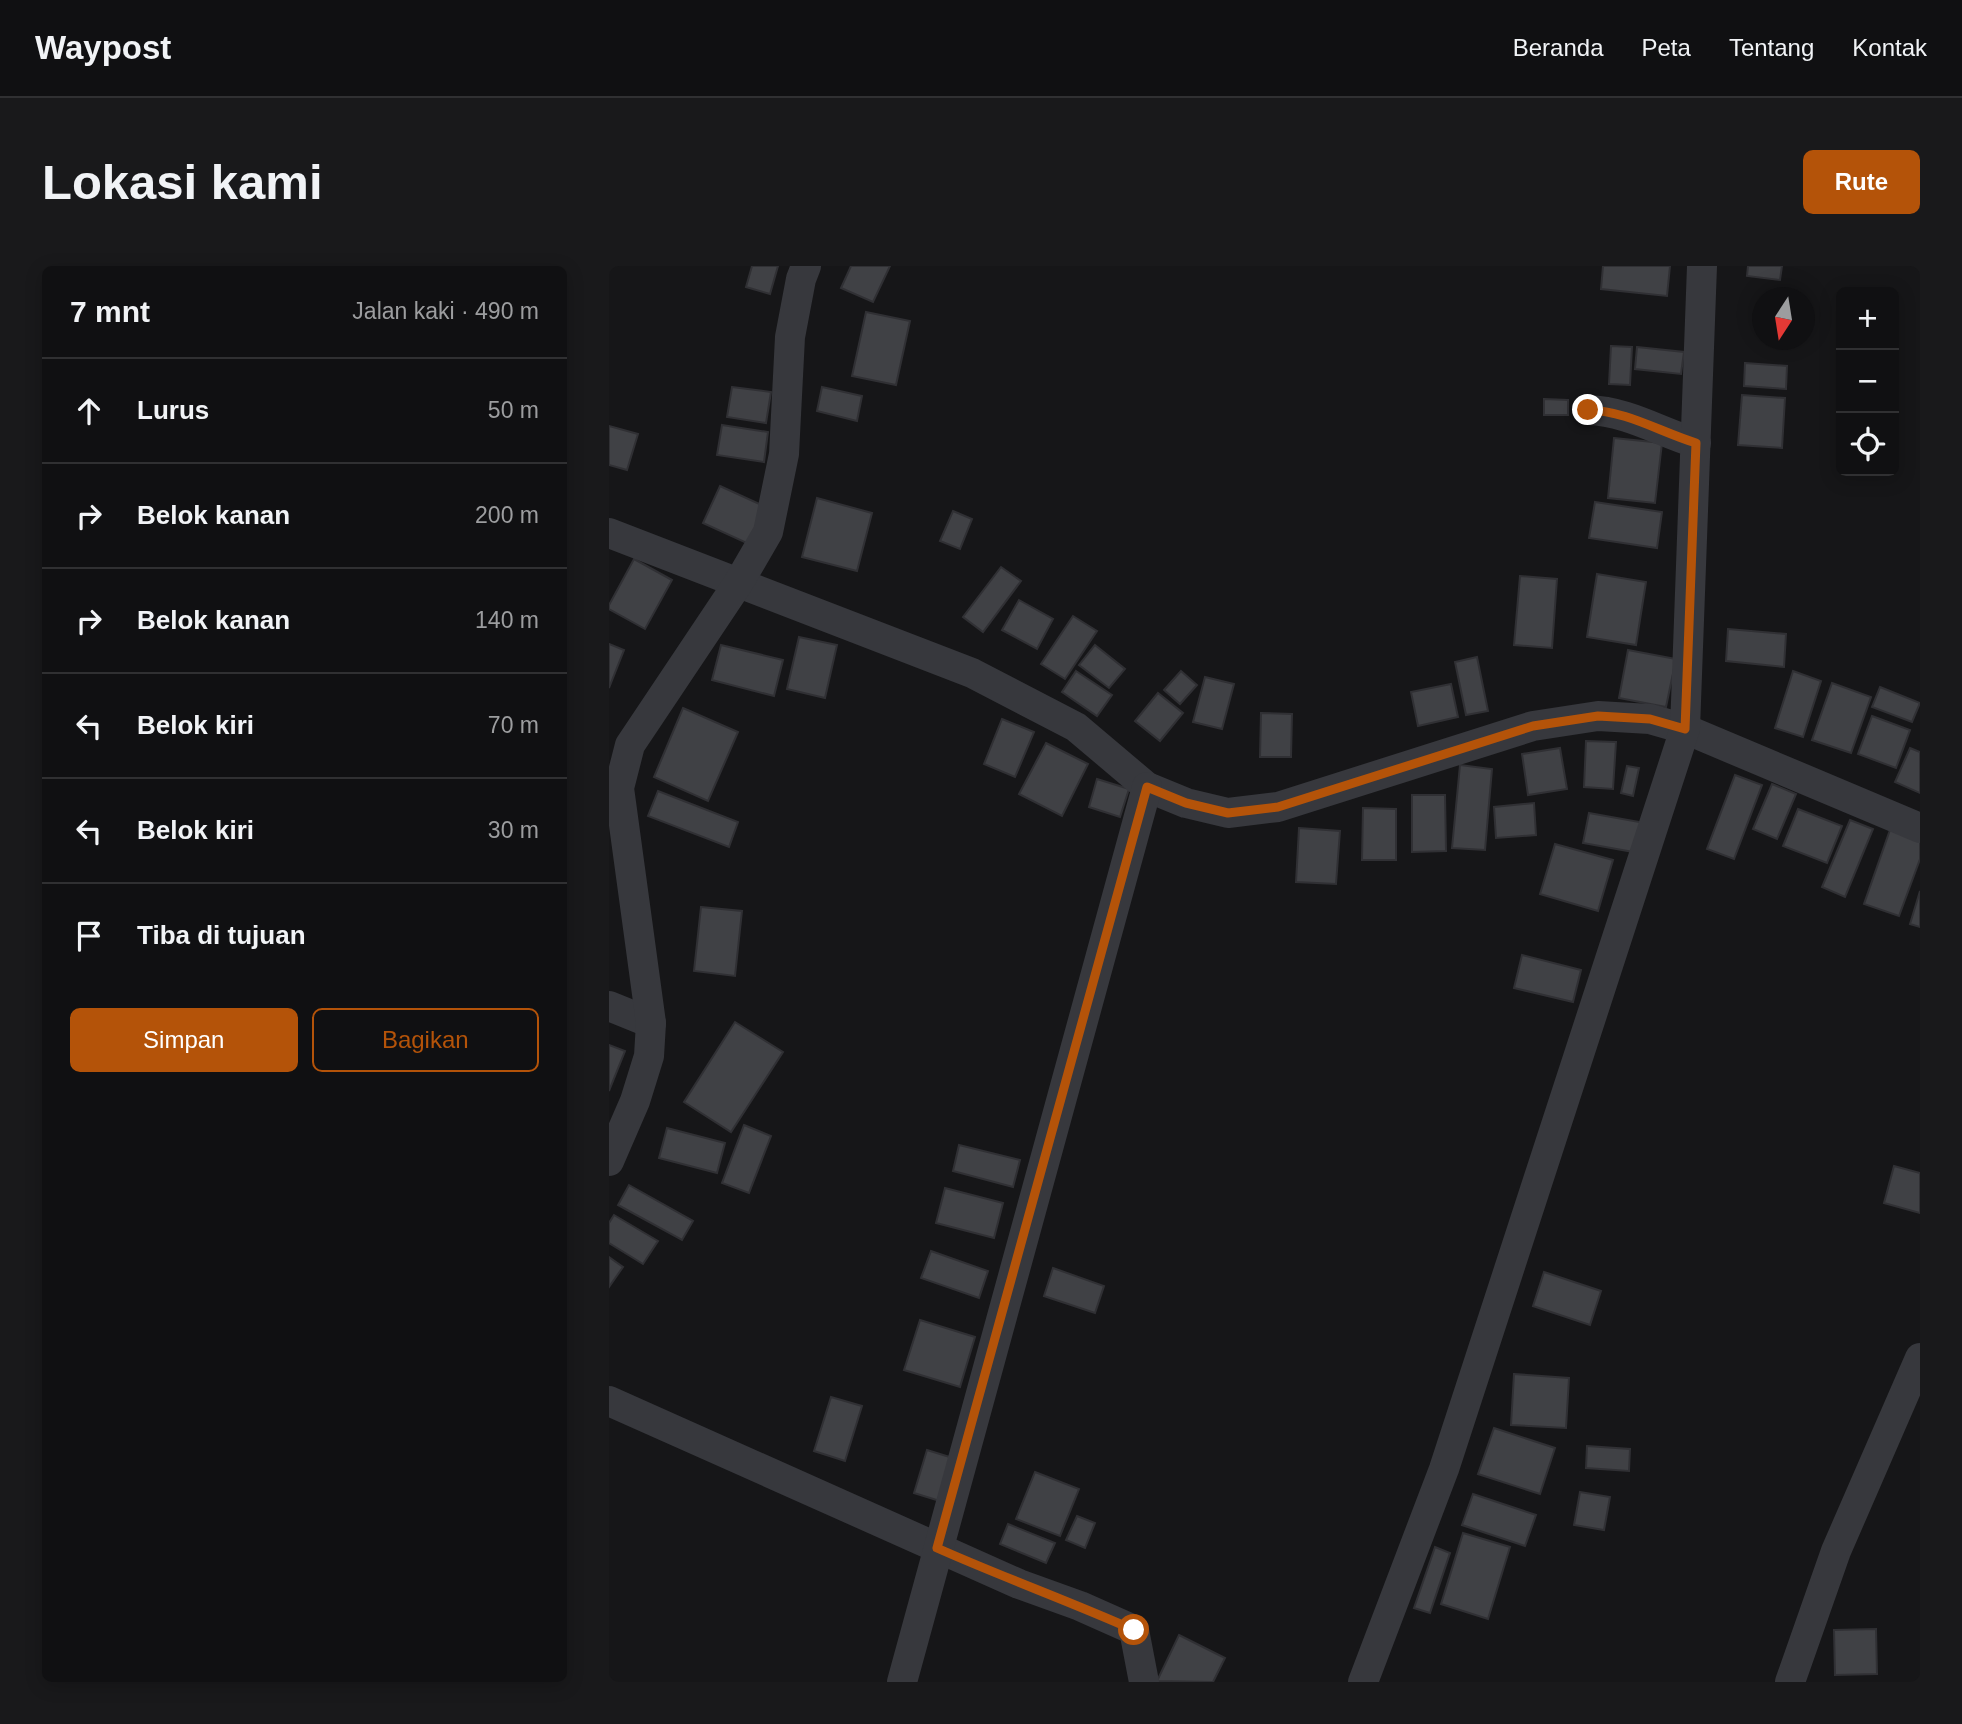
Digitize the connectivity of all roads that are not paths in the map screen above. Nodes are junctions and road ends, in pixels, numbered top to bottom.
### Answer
1 (806, 266) edge
2 (1702, 266) edge
3 (1588, 410) dead end
4 (1696, 443) junction
5 (609, 533) edge
6 (740, 582) junction
7 (1685, 729) junction
8 (1147, 787) junction
9 (1920, 828) edge
10 (609, 1006) edge
11 (651, 1023) junction
12 (609, 1161) edge
13 (1920, 1358) edge
14 (609, 1401) edge
15 (937, 1548) junction
16 (1138, 1648) junction
17 (902, 1682) edge
18 (1127, 1682) edge
19 (1144, 1682) edge
20 (1363, 1682) edge
21 (1790, 1682) edge

1 - 6 street
2 - 4 street
3 - 4 street
4 - 7 street
5 - 6 street
6 - 8 street
6 - 11 street
7 - 8 street
7 - 9 street
7 - 20 street
8 - 15 street
10 - 11 street
11 - 12 street
13 - 21 street
14 - 15 street
15 - 16 street
15 - 17 street
16 - 18 street
16 - 19 street

